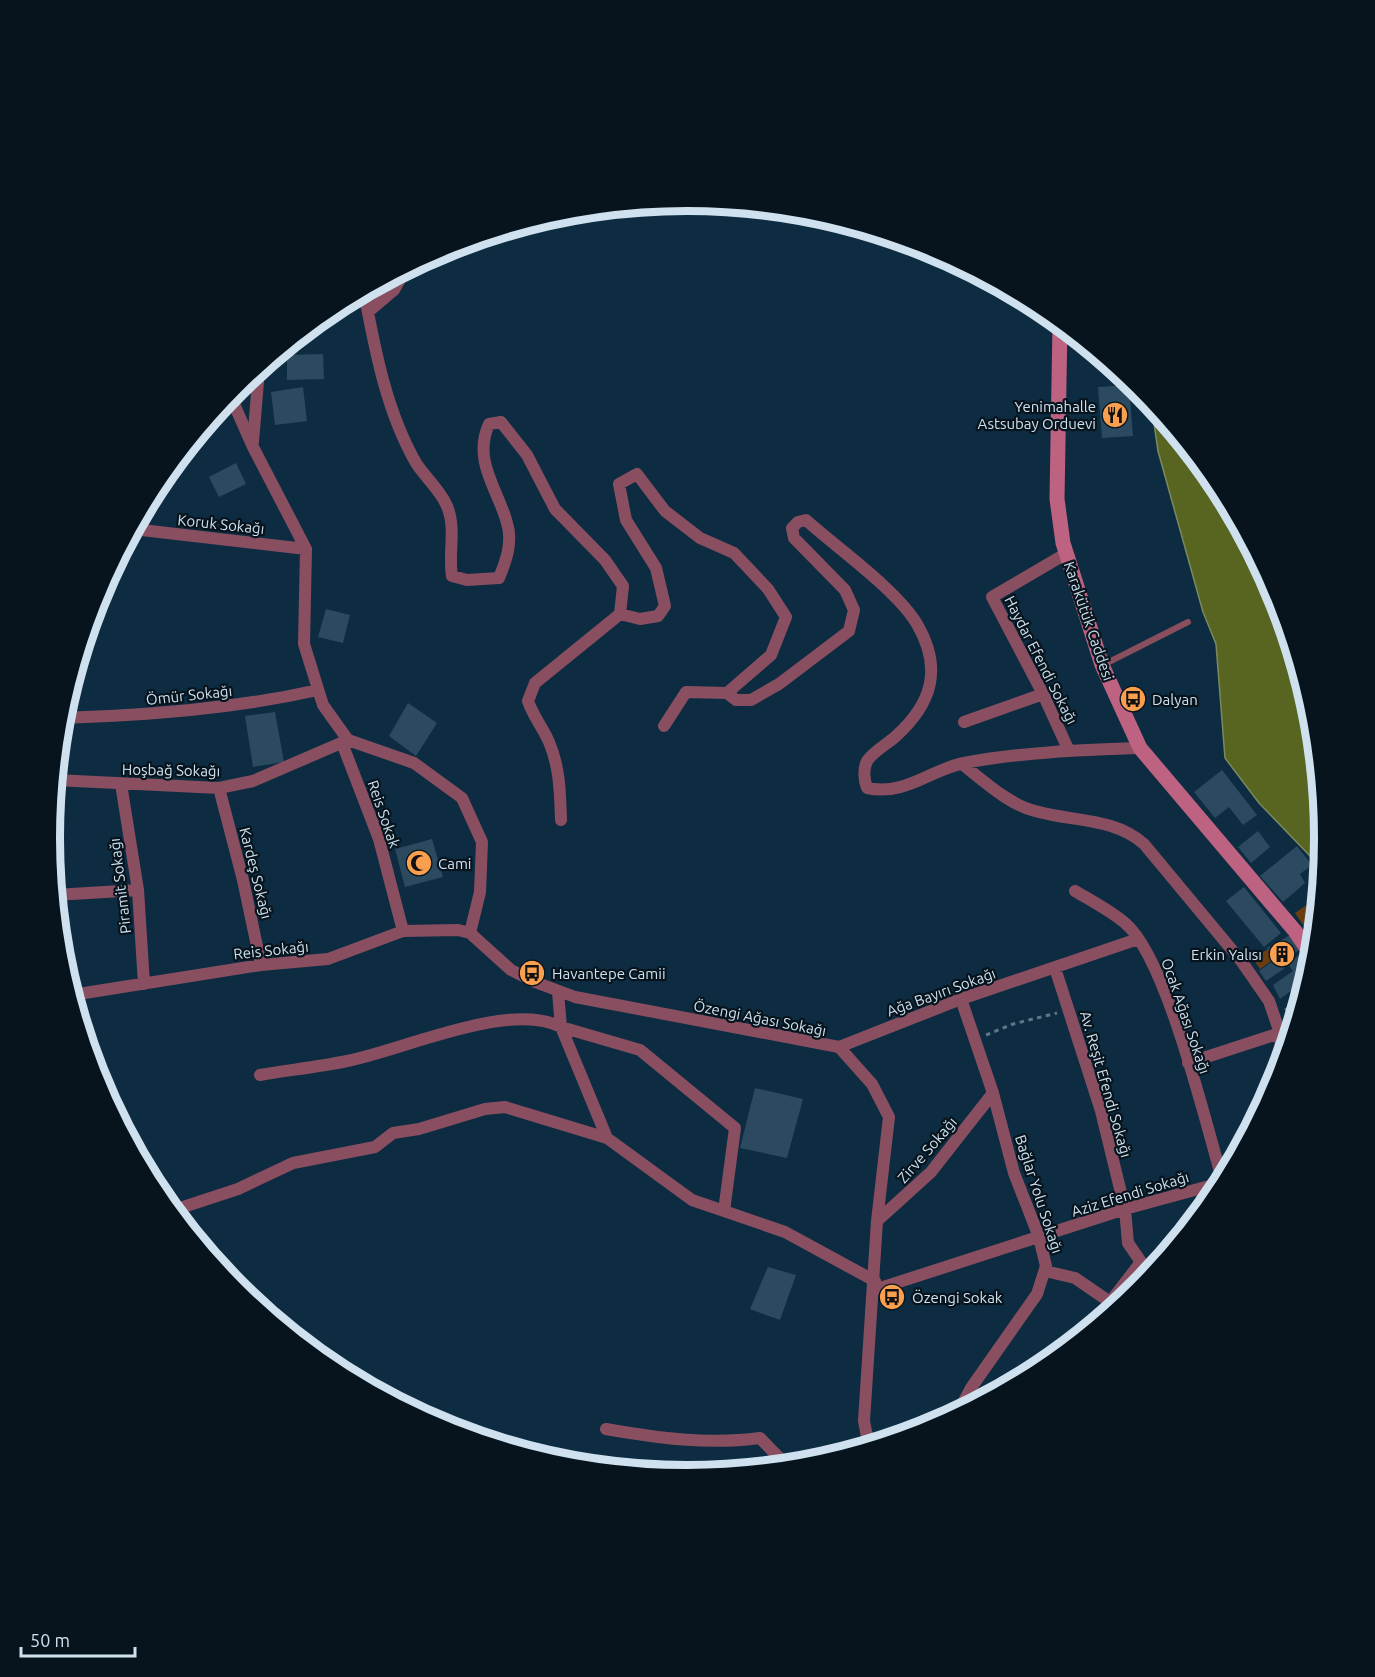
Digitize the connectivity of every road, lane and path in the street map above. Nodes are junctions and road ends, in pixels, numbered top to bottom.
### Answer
1 (398, 282) edge
2 (366, 300) edge
3 (368, 312) junction
4 (1060, 334) edge
5 (258, 382) edge
6 (235, 405) edge
7 (253, 447) junction
8 (141, 531) edge
9 (306, 549) junction
10 (1066, 553) junction
11 (620, 614) junction
12 (1188, 622) dead end
13 (1102, 665) junction
14 (318, 690) junction
15 (727, 693) junction
16 (1043, 694) junction
17 (72, 718) edge
18 (964, 722) dead end
19 (664, 726) dead end
20 (345, 742) junction
21 (1140, 748) junction
22 (1069, 751) junction
23 (962, 764) junction
24 (63, 780) edge
25 (121, 784) junction
26 (219, 788) junction
27 (561, 820) dead end
28 (138, 890) junction
29 (1076, 891) dead end
30 (62, 895) edge
31 (403, 931) junction
32 (470, 933) junction
33 (1138, 939) junction
34 (1305, 946) edge
35 (261, 965) junction
36 (1055, 968) junction
37 (144, 984) junction
38 (558, 992) junction
39 (79, 994) edge
40 (961, 999) junction
41 (1292, 1006) edge
42 (1070, 1013) junction
43 (1274, 1016) junction
44 (561, 1027) junction
45 (1280, 1033) junction
46 (976, 1040) junction
47 (1281, 1043) edge
48 (838, 1047) junction
49 (1188, 1063) junction
50 (260, 1075) dead end
51 (993, 1093) junction
52 (607, 1138) junction
53 (1220, 1170) edge
54 (1210, 1186) edge
55 (181, 1207) edge
56 (1125, 1209) junction
57 (724, 1211) junction
58 (877, 1221) junction
59 (1040, 1238) junction
60 (1045, 1271) junction
61 (875, 1285) junction
62 (1111, 1301) edge
63 (1110, 1302) edge
64 (964, 1402) edge
65 (606, 1429) dead end
66 (868, 1440) edge
67 (780, 1459) edge

1 - 3 street
2 - 3 street
3 - 11 street
4 - 10 main road, Karakütük Caddesi
5 - 7 street
6 - 7 street
7 - 9 street
8 - 9 street, Koruk Sokağı
9 - 14 street, Reis Sokak
10 - 13 main road, Karakütük Caddesi
10 - 16 street, Haydar Efendi Sokağı
11 - 15 street
11 - 27 street
12 - 13 lane
13 - 21 main road, Karakütük Caddesi
14 - 17 street, Ömür Sokağı
14 - 20 street, Reis Sokak
15 - 19 street
15 - 23 street
16 - 18 street
16 - 22 street, Haydar Efendi Sokağı
20 - 26 street, Hoşbağ Sokağı
20 - 31 street, Reis Sokak
20 - 32 street
21 - 22 street
21 - 34 main road, Karakütük Caddesi
22 - 23 street
23 - 43 street
24 - 25 street, Hoşbağ Sokağı
25 - 26 street, Hoşbağ Sokağı
25 - 28 street, Piramit Sokağı
26 - 35 street, Kardeş Sokağı
28 - 30 street
28 - 37 street, Piramit Sokağı
29 - 33 street, Ocak Ağası Sokağı
31 - 32 street, Reis Sokağı
31 - 35 street, Reis Sokağı
32 - 38 street, Özengi Ağası Sokağı
33 - 36 street, Ağa Bayırı Sokağı
33 - 49 street, Ocak Ağası Sokağı
35 - 37 street, Reis Sokağı
36 - 40 street, Ağa Bayırı Sokağı
36 - 42 street, Av. Reşit Efendi Sokağı
37 - 39 street, Reis Sokağı
38 - 44 street
38 - 48 street, Özengi Ağası Sokağı
40 - 46 street, Bağlar Yolu Sokağı
40 - 48 street, Ağa Bayırı Sokağı
41 - 43 path
42 - 46 path
42 - 56 street, Av. Reşit Efendi Sokağı
43 - 45 street
44 - 50 street
44 - 52 street
44 - 57 street
45 - 47 street
45 - 49 street
46 - 51 street, Bağlar Yolu Sokağı
48 - 58 street, Özengi Ağası Sokağı
49 - 53 street, Ocak Ağası Sokağı
51 - 58 street, Zirve Sokağı
51 - 59 street, Bağlar Yolu Sokağı
52 - 55 street
52 - 57 street
54 - 56 street, Aziz Efendi Sokağı
56 - 59 street, Aziz Efendi Sokağı
56 - 62 street, Av. Reşit Efendi Sokağı
57 - 61 street
58 - 61 street, Özengi Ağası Sokağı
59 - 60 street, Bağlar Yolu Sokağı
59 - 61 street, Aziz Efendi Sokağı
60 - 63 street
60 - 64 street, Bağlar Yolu Sokağı
61 - 66 street, Özengi Ağası Sokağı
65 - 67 street

